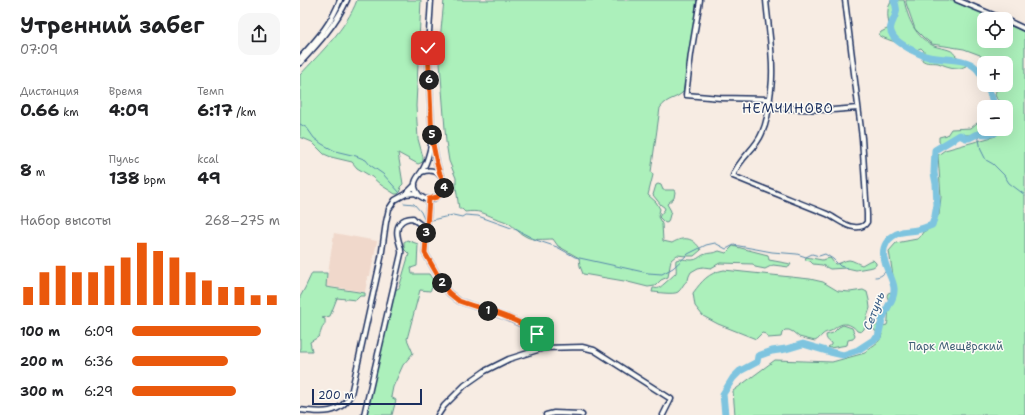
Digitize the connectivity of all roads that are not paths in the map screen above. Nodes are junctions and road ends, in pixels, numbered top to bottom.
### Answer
1 (340, 0) edge
2 (347, 0) edge
3 (431, 0) edge
4 (700, 0) edge
5 (766, 0) edge
6 (844, 0) edge
7 (957, 0) edge
8 (986, 12) edge
9 (1013, 24) edge
10 (1025, 30) edge
11 (300, 58) edge
12 (300, 63) edge
13 (770, 99) junction
14 (769, 108) junction
15 (858, 108) junction
16 (432, 139) junction
17 (422, 172) junction
18 (440, 174) junction
19 (415, 185) junction
20 (406, 194) junction
21 (419, 195) junction
22 (429, 199) junction
23 (427, 227) junction
24 (544, 348) junction
25 (300, 410) edge
26 (364, 415) edge
27 (438, 415) edge
28 (546, 415) edge
29 (582, 415) edge
30 (663, 415) edge

1 - 11 street
2 - 12 street
3 - 16 street
4 - 13 street
5 - 13 street
6 - 15 street
7 - 8 street
9 - 10 street
13 - 14 street
14 - 15 street
14 - 15 street
16 - 17 street
16 - 18 street
17 - 18 street
17 - 19 street
18 - 22 street
19 - 20 street
19 - 21 street
20 - 21 street
20 - 25 street
21 - 22 street
22 - 23 street
23 - 24 street
23 - 26 street
24 - 27 street
24 - 30 street
28 - 29 street

